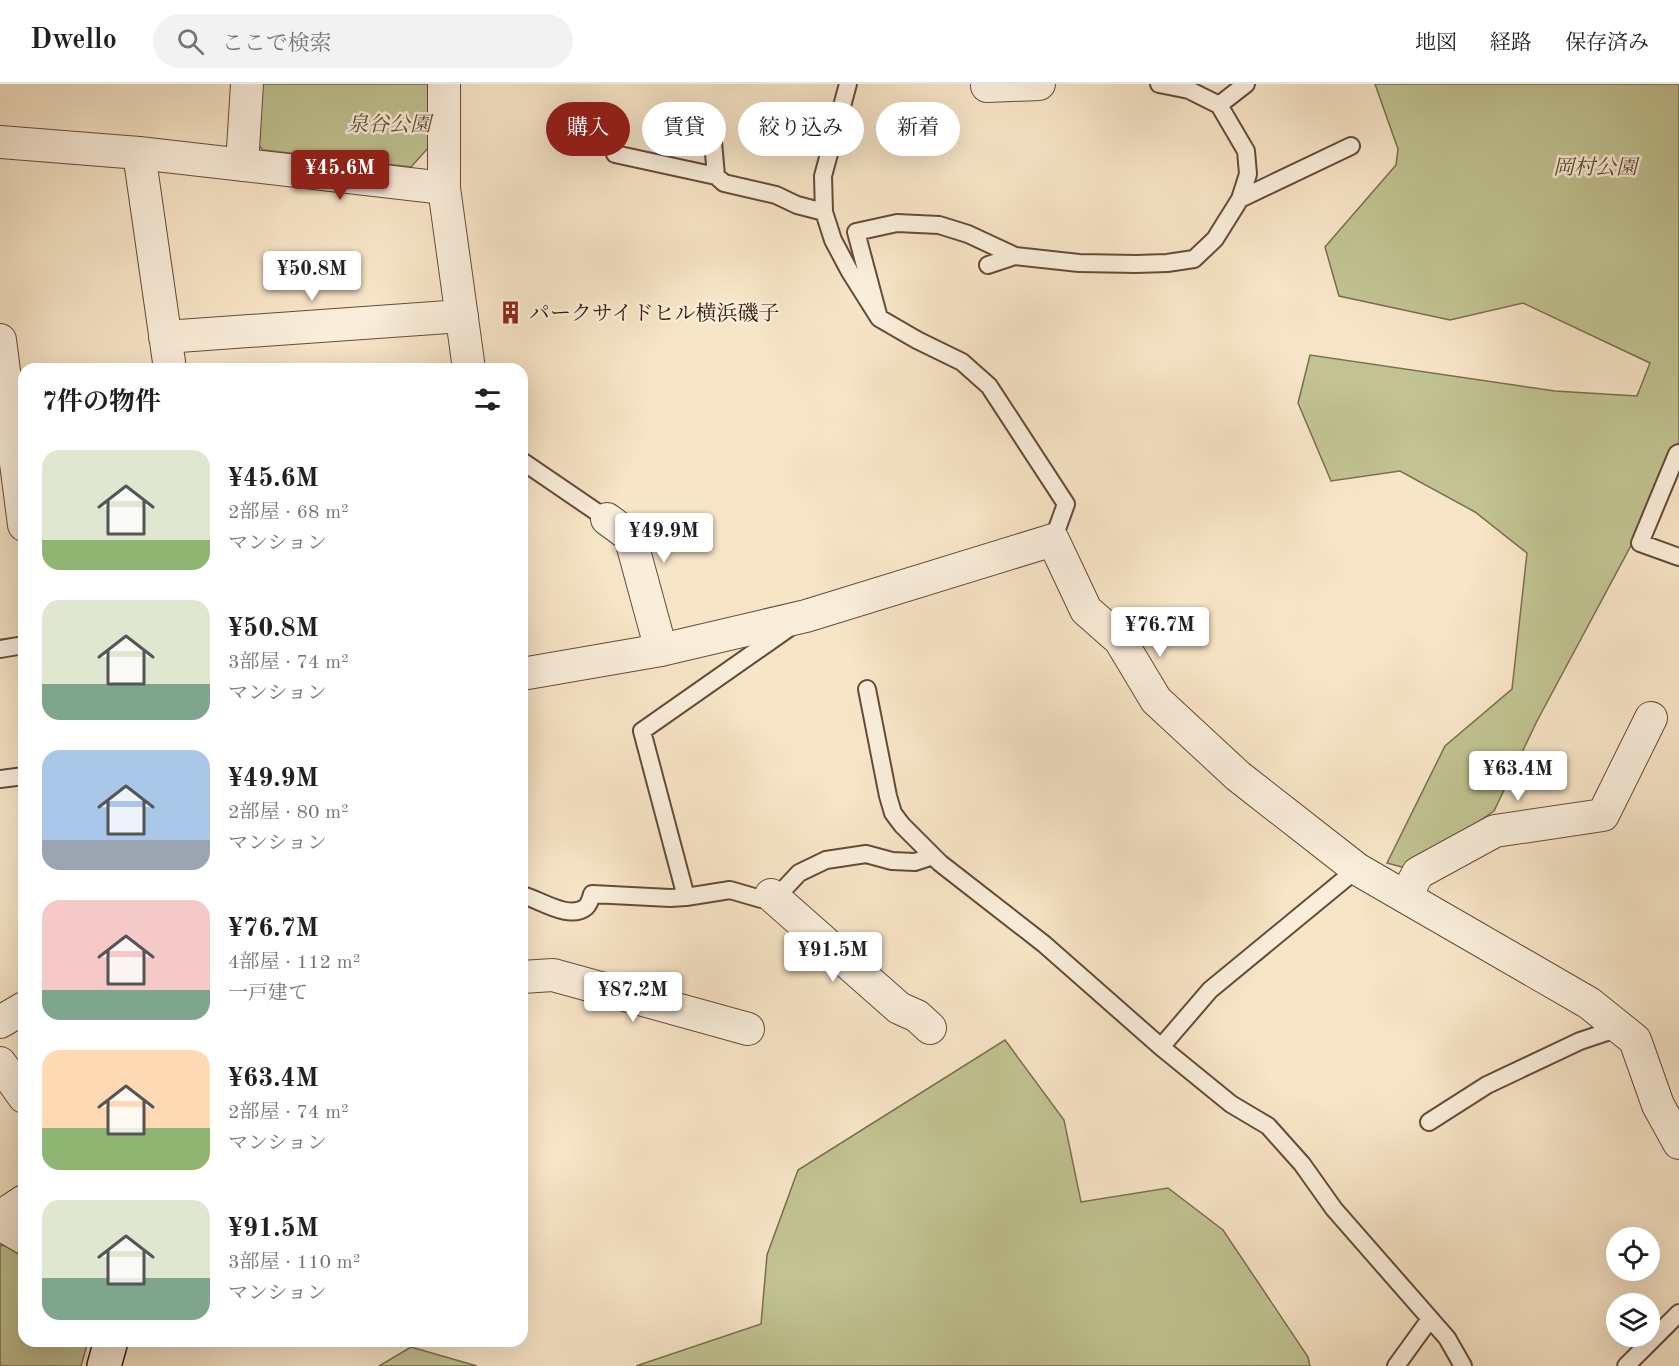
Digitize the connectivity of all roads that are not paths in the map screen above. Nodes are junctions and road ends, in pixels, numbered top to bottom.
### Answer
1 (247, 84) edge
2 (444, 84) edge
3 (848, 84) edge
4 (987, 84) edge
5 (1039, 84) edge
6 (1159, 84) edge
7 (1246, 84) edge
8 (1218, 105) junction
9 (0, 142) edge
10 (1351, 146) dead end
11 (139, 153) junction
12 (624, 156) edge
13 (714, 156) edge
14 (242, 165) junction
15 (716, 176) junction
16 (444, 188) junction
17 (1240, 199) junction
18 (824, 212) junction
19 (1015, 256) junction
20 (988, 265) dead end
21 (462, 316) junction
22 (879, 318) junction
23 (165, 337) junction
24 (0, 339) edge
25 (169, 363) edge
26 (468, 363) edge
27 (1679, 453) edge
28 (528, 465) edge
29 (18, 474) edge
30 (607, 519) joint
31 (1053, 540) junction
32 (1679, 557) edge
33 (806, 616) junction
34 (18, 646) edge
35 (0, 649) edge
36 (661, 650) junction
37 (528, 673) edge
38 (867, 689) dead end
39 (1651, 718) dead end
40 (18, 777) edge
41 (0, 779) edge
42 (933, 856) junction
43 (1357, 869) junction
44 (771, 895) junction
45 (1406, 896) junction
46 (686, 897) junction
47 (528, 898) edge
48 (528, 977) edge
49 (18, 1012) edge
50 (0, 1022) edge
51 (930, 1028) dead end
52 (1619, 1028) junction
53 (748, 1029) dead end
54 (1161, 1047) junction
55 (0, 1064) edge
56 (18, 1089) edge
57 (1429, 1122) dead end
58 (1679, 1143) edge
59 (18, 1205) edge
60 (0, 1217) edge
61 (0, 1224) edge
62 (18, 1234) edge
63 (1679, 1314) edge
64 (1430, 1319) junction
65 (109, 1347) edge
66 (104, 1366) edge
67 (1396, 1366) edge
68 (1463, 1366) edge
69 (1626, 1366) edge

1 - 14 street
2 - 16 street
3 - 18 lane
4 - 5 street
6 - 8 lane
7 - 8 lane
8 - 17 lane
9 - 11 street
10 - 17 lane
11 - 14 street
11 - 23 street
12 - 15 lane
13 - 15 lane
14 - 16 street
15 - 18 lane
16 - 21 street
17 - 19 lane
18 - 22 lane
19 - 20 lane
19 - 22 lane
21 - 23 street
21 - 26 street
22 - 31 lane
23 - 25 street
24 - 29 street
27 - 32 lane
28 - 30 lane
30 - 36 street
31 - 33 street
31 - 43 street
33 - 36 street
33 - 46 lane
34 - 35 lane
36 - 37 street
38 - 42 lane
39 - 45 street
40 - 41 lane
42 - 44 lane
42 - 54 lane
43 - 45 street
43 - 54 lane
44 - 46 lane
44 - 51 street
45 - 52 street
46 - 47 lane
48 - 53 street
49 - 50 street
52 - 57 lane
52 - 58 street
54 - 64 lane
55 - 56 street
59 - 60 street
61 - 62 street
63 - 69 lane
64 - 67 lane
64 - 68 lane
65 - 66 street

